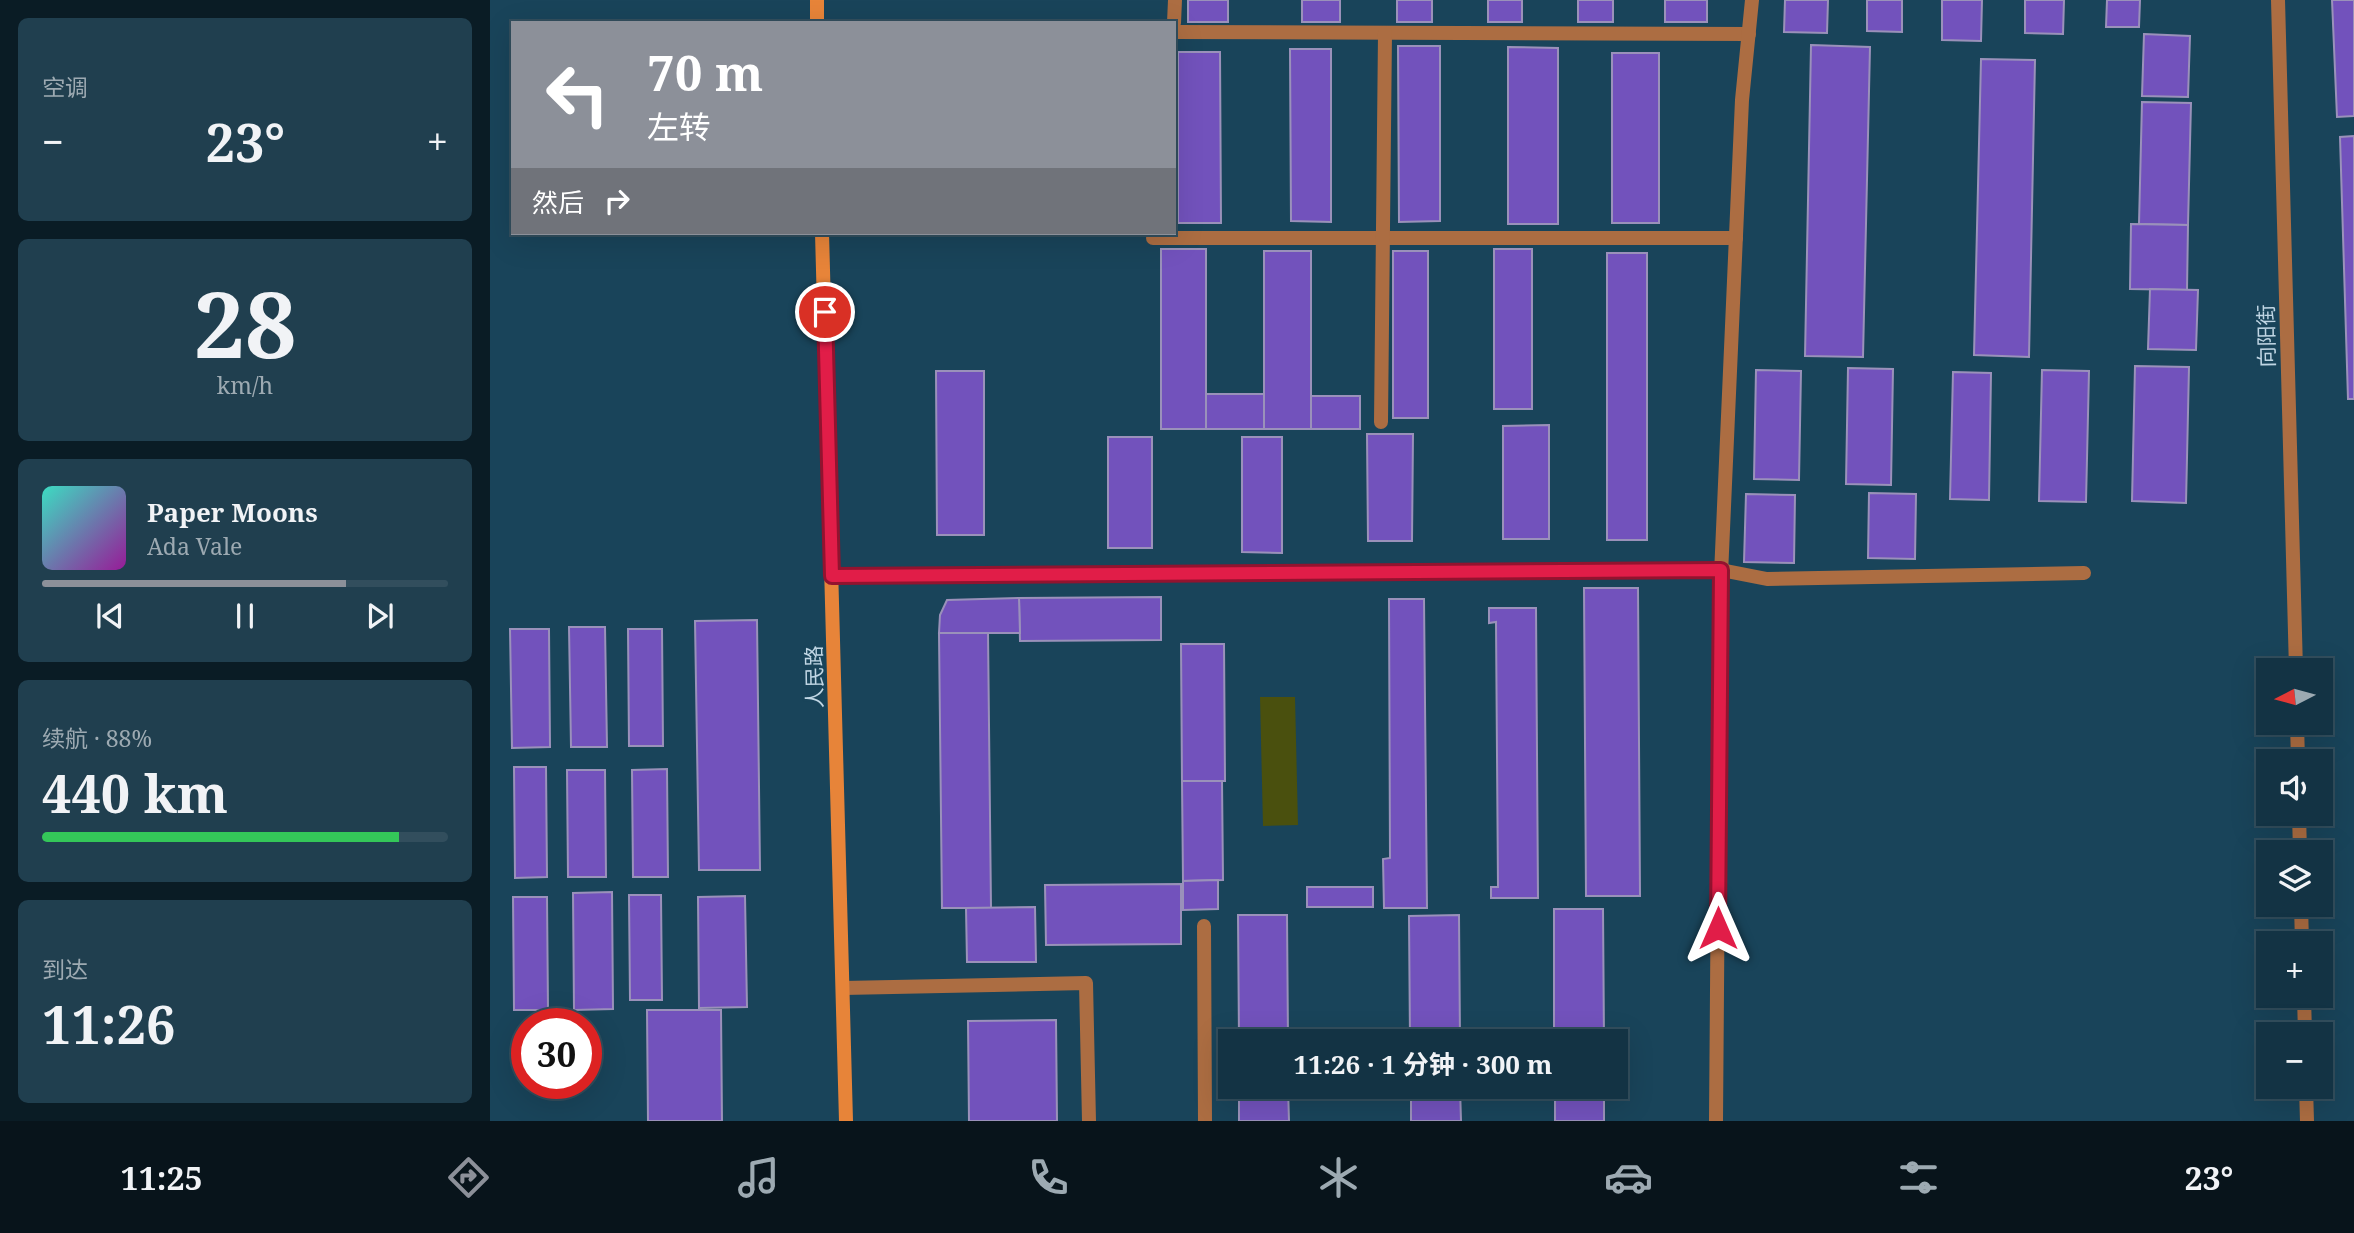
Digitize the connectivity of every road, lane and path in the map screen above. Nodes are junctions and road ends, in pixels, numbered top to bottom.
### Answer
1 (817, 0) edge
2 (1175, 0) edge
3 (1752, 0) edge
4 (2278, 0) edge
5 (817, 21) edge
6 (1174, 21) edge
7 (1176, 32) edge
8 (1385, 33) junction
9 (1749, 34) junction
10 (822, 235) edge
11 (1153, 238) dead end
12 (1383, 238) junction
13 (1736, 238) junction
14 (1381, 422) dead end
15 (1721, 570) junction
16 (2084, 573) dead end
17 (832, 576) junction
18 (2296, 658) edge
19 (1204, 926) dead end
20 (843, 989) junction
21 (2306, 1099) edge
22 (846, 1121) edge
23 (1089, 1121) edge
24 (1205, 1121) edge
25 (1716, 1121) edge
26 (2307, 1121) edge

1 - 5 main road
2 - 6 street
3 - 9 street
4 - 18 street, 向阳街
7 - 8 street
8 - 9 street
8 - 12 street
9 - 13 street
10 - 17 main road, 人民路
11 - 12 street
12 - 13 street
12 - 14 street
13 - 15 street
15 - 16 street
15 - 17 street
15 - 25 street
17 - 20 main road, 人民路
19 - 24 street
20 - 22 main road, 人民路
20 - 23 street
21 - 26 street

